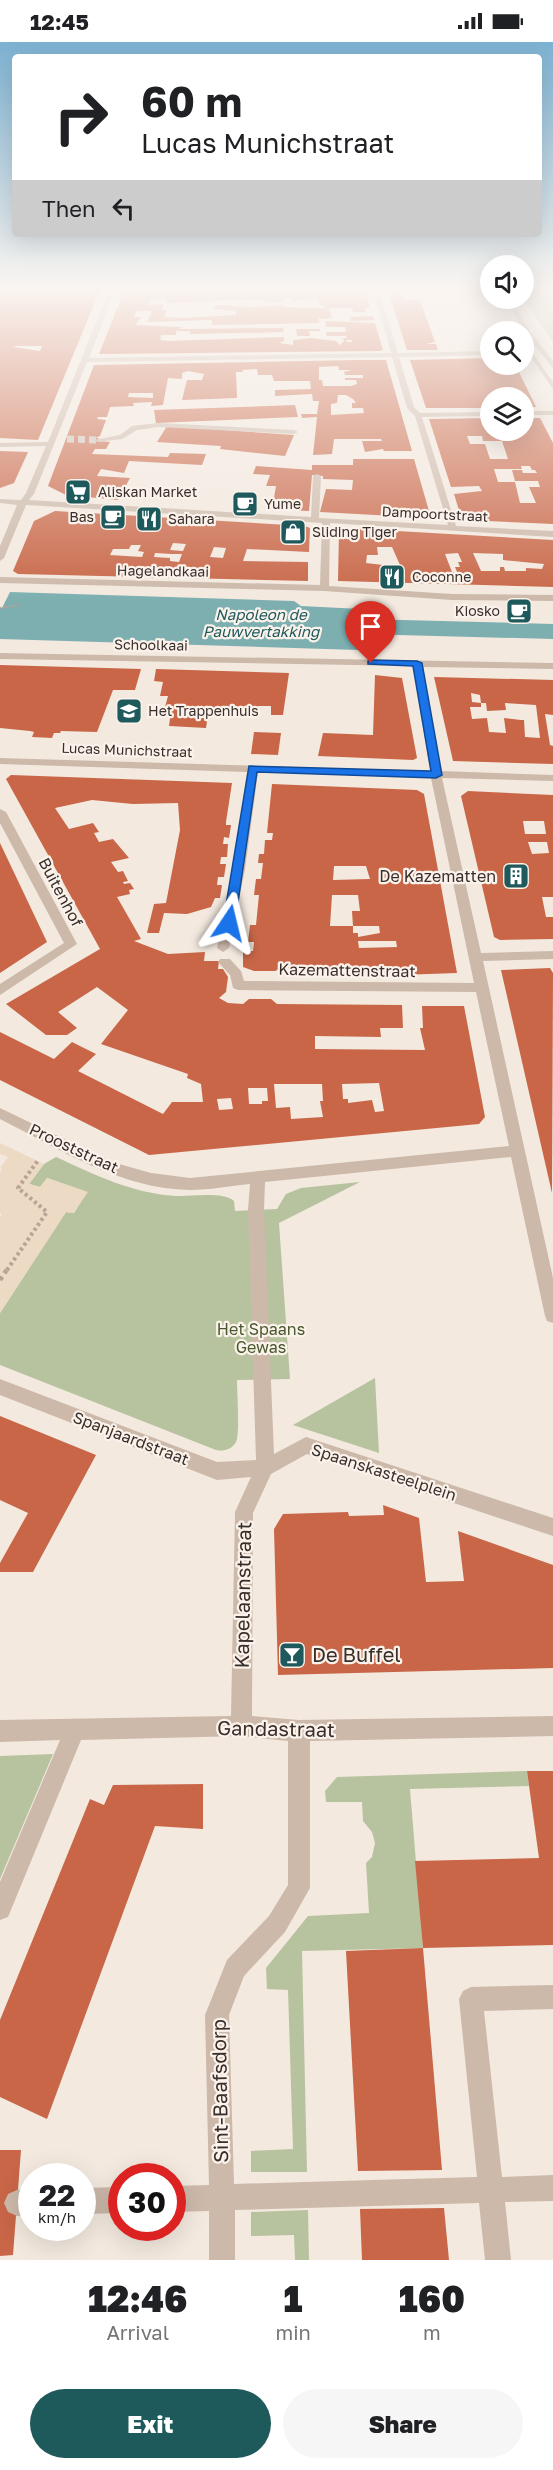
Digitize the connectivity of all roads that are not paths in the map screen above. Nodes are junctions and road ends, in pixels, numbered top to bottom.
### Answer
1 (72, 394) edge
2 (407, 394) edge
3 (534, 413) edge
4 (553, 413) edge
5 (480, 414) edge
6 (418, 415) junction
7 (294, 432) dead end
8 (98, 440) tunnel mouth
9 (54, 441) junction
10 (0, 445) edge
11 (316, 476) dead end
12 (0, 501) edge
13 (23, 502) junction
14 (315, 521) junction
15 (326, 521) junction
16 (453, 529) junction
17 (553, 534) edge
18 (0, 558) edge
19 (0, 580) edge
20 (324, 588) junction
21 (553, 598) edge
22 (0, 656) edge
23 (417, 663) junction
24 (553, 666) edge
25 (0, 761) edge
26 (253, 769) junction
27 (436, 775) junction
28 (553, 778) edge
29 (0, 812) edge
30 (553, 955) edge
31 (476, 957) junction
32 (483, 988) junction
33 (0, 990) edge
34 (0, 1113) edge
35 (518, 1151) junction
36 (258, 1176) junction
37 (553, 1316) edge
38 (0, 1387) edge
39 (265, 1468) junction
40 (553, 1527) edge
41 (241, 1726) junction
42 (553, 1726) edge
43 (75, 1729) junction
44 (0, 1731) edge
45 (299, 1731) junction
46 (0, 1909) edge
47 (553, 1997) edge
48 (553, 2188) edge
49 (491, 2190) junction
50 (222, 2198) junction
51 (186, 2199) edge
52 (222, 2260) edge
53 (498, 2260) edge

1 - 9 street
2 - 6 street
3 - 4 street
5 - 6 street
6 - 16 street
7 - 8 street
9 - 10 street
9 - 13 street
11 - 14 street
12 - 13 street, Dampoortstraat
13 - 14 street, Dampoortstraat
13 - 18 street
14 - 15 street, Dampoortstraat
15 - 16 street, Dampoortstraat
15 - 20 street
16 - 17 street, Dampoortstraat
19 - 20 street, Hagelandkaai
20 - 21 street, Hagelandkaai
22 - 23 street, Schoolkaai
23 - 24 street, Schoolkaai
23 - 27 street
25 - 26 street, Lucas Munichstraat
26 - 27 street, Lucas Munichstraat
26 - 32 street, Kazemattenstraat
27 - 28 street, Lucas Munichstraat
27 - 31 street
29 - 33 street, Buitenhof
30 - 31 street
31 - 32 street
32 - 35 street
34 - 36 street, Prooststraat
35 - 36 street
35 - 37 street
36 - 39 street
38 - 39 street, Spanjaardstraat
39 - 40 street, Spaanskasteelplein
39 - 41 street, Kapelaanstraat
41 - 43 street, Gandastraat
41 - 45 street, Gandastraat
42 - 45 street, Gandastraat
43 - 44 street, Gandastraat
43 - 46 street
45 - 50 street, Sint-Baafsdorp
47 - 49 street
48 - 49 street
49 - 50 street
49 - 53 street
50 - 51 street
50 - 52 street, Sint-Baafsdorp

